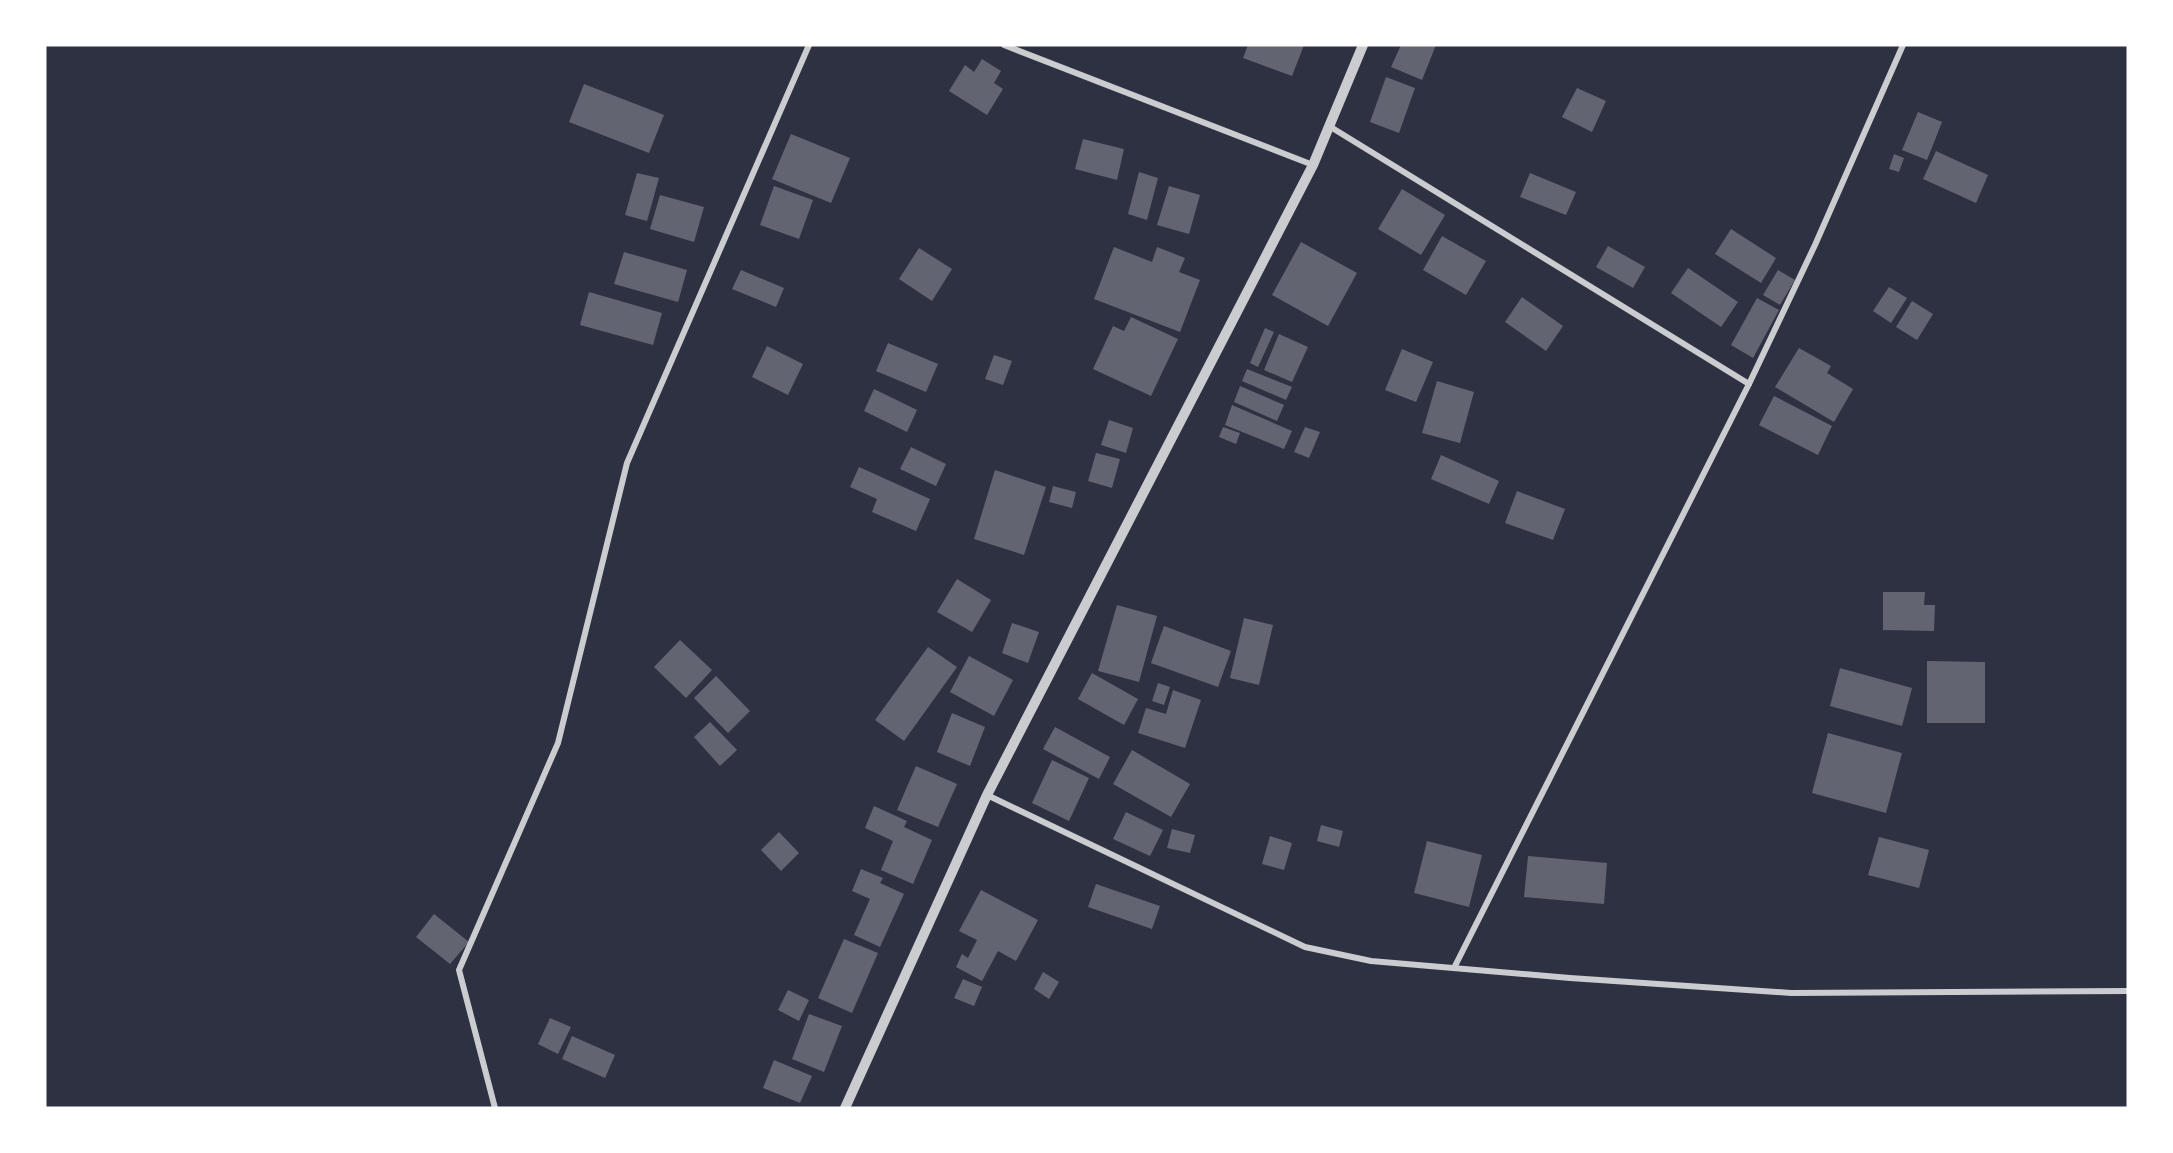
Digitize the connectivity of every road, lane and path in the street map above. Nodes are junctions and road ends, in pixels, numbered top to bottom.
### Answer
1 (809, 45) edge
2 (1004, 45) edge
3 (1363, 45) edge
4 (1903, 45) edge
5 (1329, 126) junction
6 (1313, 165) junction
7 (1749, 384) junction
8 (987, 795) junction
9 (1454, 968) junction
10 (2128, 991) edge
11 (495, 1108) edge
12 (845, 1108) edge

1 - 11 street
2 - 6 street
3 - 5 street
4 - 7 street
5 - 6 street
5 - 7 street
6 - 8 street
7 - 9 street
8 - 9 street
8 - 12 street
9 - 10 street

